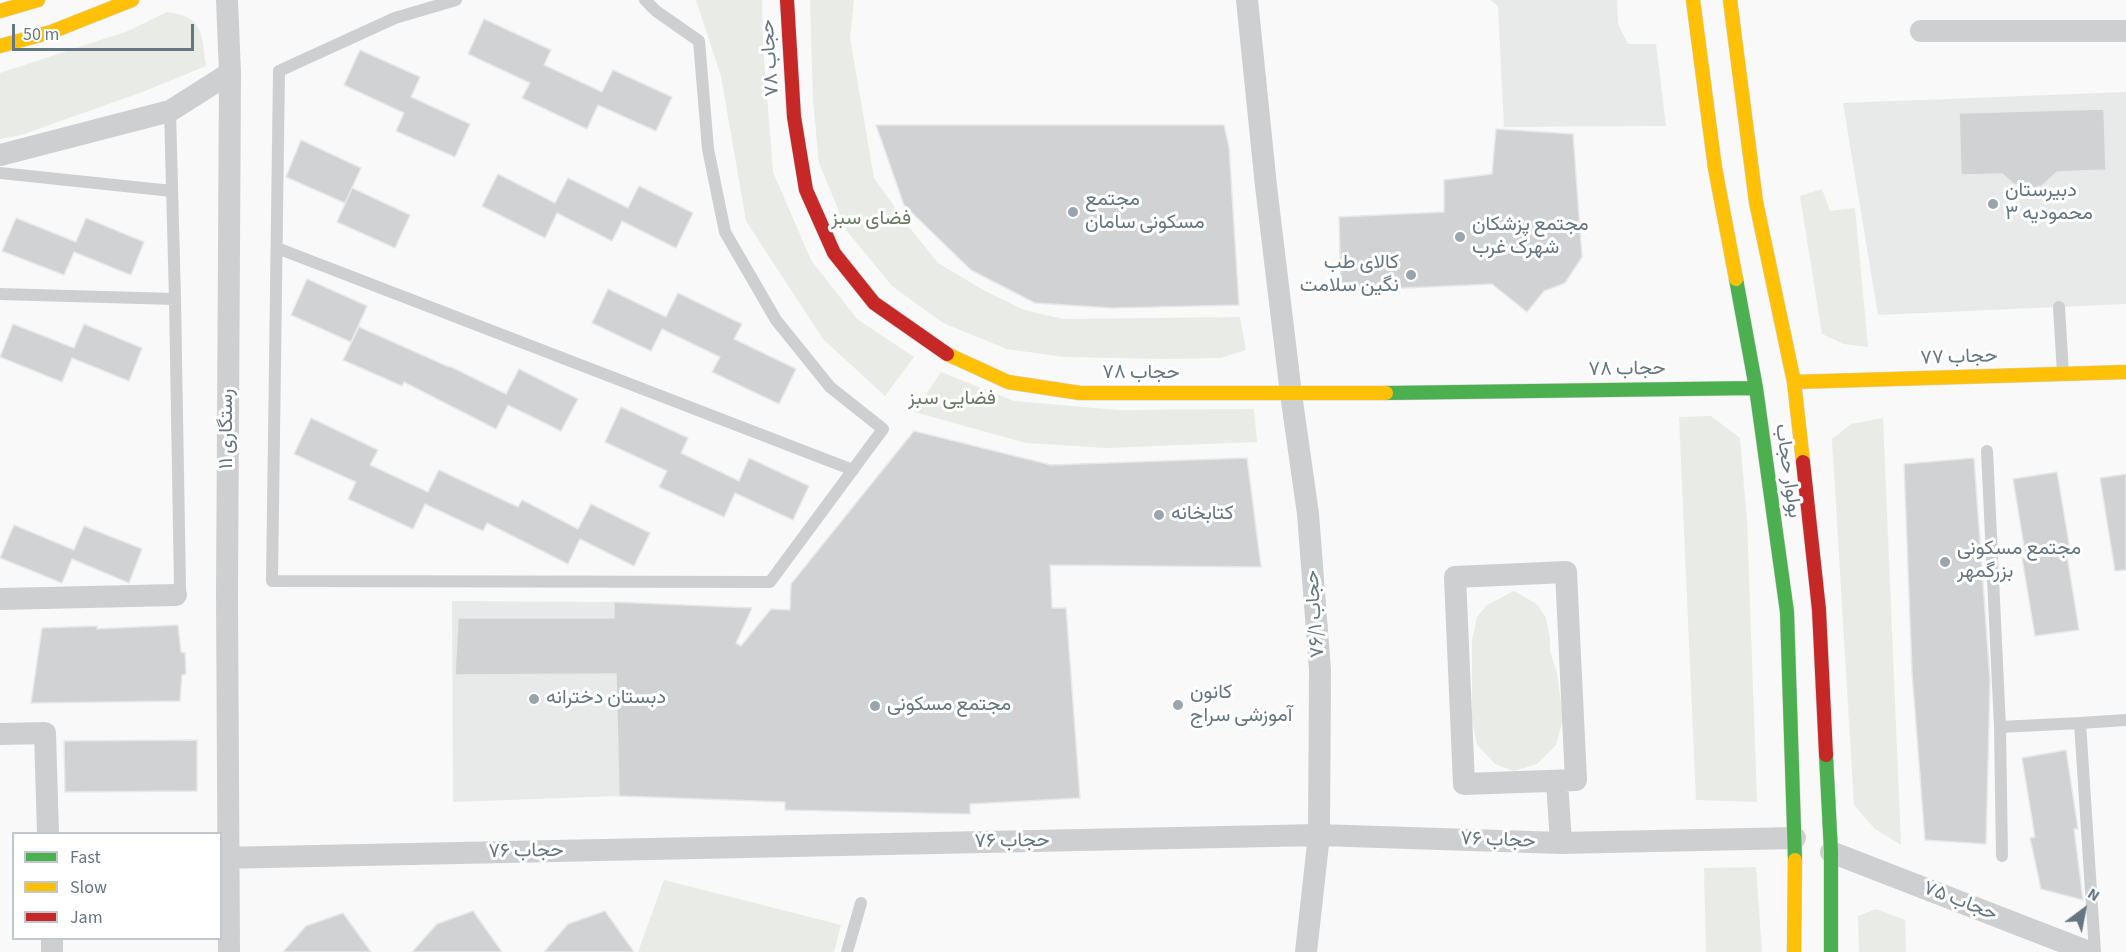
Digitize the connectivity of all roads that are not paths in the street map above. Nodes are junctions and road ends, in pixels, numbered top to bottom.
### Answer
1 (38, 0) edge
2 (132, 0) edge
3 (227, 0) edge
4 (456, 0) edge
5 (645, 0) edge
6 (787, 0) edge
7 (1247, 0) edge
8 (1693, 0) edge
9 (1730, 0) edge
10 (0, 11) edge
11 (1922, 31) dead end
12 (2126, 31) edge
13 (0, 46) edge
14 (230, 73) junction
15 (170, 111) junction
16 (0, 155) edge
17 (0, 173) edge
18 (172, 191) junction
19 (277, 248) junction
20 (0, 294) edge
21 (175, 299) junction
22 (2059, 307) dead end
23 (2126, 372) edge
24 (2063, 374) junction
25 (1794, 382) junction
26 (1756, 388) junction
27 (1291, 394) junction
28 (1987, 451) dead end
29 (853, 470) junction
30 (176, 595) joint
31 (0, 598) edge
32 (2126, 720) edge
33 (2080, 723) junction
34 (2000, 727) junction
35 (0, 734) edge
36 (1557, 781) junction
37 (48, 832) edge
38 (1319, 835) junction
39 (1795, 838) junction
40 (1561, 843) junction
41 (1831, 852) junction
42 (2002, 856) dead end
43 (224, 858) edge
44 (861, 903) dead end
45 (229, 952) edge
46 (847, 952) edge
47 (1306, 952) edge
48 (1794, 952) edge
49 (1831, 952) edge
50 (2089, 952) edge
51 (2095, 952) edge

1 - 10 main road
2 - 13 main road
3 - 14 street, رستگاری ۱۱
4 - 19 lane
5 - 29 lane
6 - 27 main road, حجاب ۷۸
7 - 27 street, حجاب ۷۶/۱
8 - 26 main road, بولوار حجاب
9 - 25 main road, بولوار حجاب
11 - 12 street
14 - 15 street
14 - 43 street, رستگاری ۱۱
15 - 16 street
15 - 18 lane
17 - 18 lane
18 - 21 lane
19 - 29 lane
19 - 29 lane
20 - 21 lane
21 - 30 lane
22 - 24 lane
23 - 24 main road, حجاب ۷۷
24 - 25 main road, حجاب ۷۷
25 - 41 main road, بولوار حجاب
26 - 27 main road, حجاب ۷۸
26 - 39 main road, بولوار حجاب
27 - 38 street, حجاب ۷۶/۱
28 - 34 lane
30 - 31 street
32 - 33 lane
33 - 34 lane
33 - 51 lane
34 - 42 lane
35 - 37 street
36 - 36 street
36 - 40 street
38 - 40 street, حجاب ۷۶
38 - 43 street, حجاب ۷۶
38 - 47 street, حجاب ۷۶/۱
39 - 40 street, حجاب ۷۶
39 - 48 main road, بولوار حجاب
41 - 49 main road, بولوار حجاب
41 - 50 street, حجاب ۷۵
43 - 45 street, رستگاری ۱۱
44 - 46 lane

